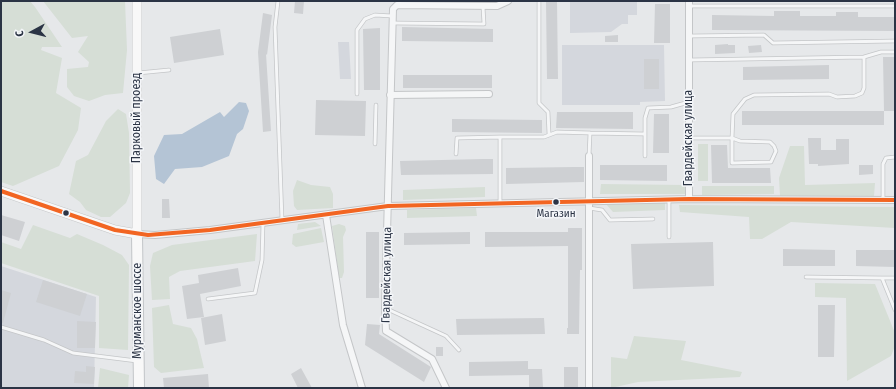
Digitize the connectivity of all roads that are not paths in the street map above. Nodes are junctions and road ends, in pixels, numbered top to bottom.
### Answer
1 (137, 1) edge
2 (278, 1) edge
3 (508, 1) edge
4 (539, 1) edge
5 (689, 4) edge
6 (895, 6) edge
7 (484, 7) junction
8 (392, 16) junction
9 (392, 23) junction
10 (689, 36) junction
11 (895, 41) edge
12 (895, 52) edge
13 (864, 57) junction
14 (689, 60) junction
15 (169, 70) dead end
16 (137, 74) junction
17 (357, 94) dead end
18 (390, 94) junction
19 (489, 94) dead end
20 (689, 102) junction
21 (376, 105) dead end
22 (590, 133) junction
23 (549, 134) junction
24 (645, 134) junction
25 (500, 137) junction
26 (689, 138) junction
27 (732, 138) junction
28 (375, 144) dead end
29 (456, 154) dead end
30 (589, 156) joint
31 (645, 156) dead end
32 (895, 157) edge
33 (1, 191) edge
34 (669, 199) junction
35 (689, 199) junction
36 (883, 200) junction
37 (895, 200) edge
38 (589, 201) junction
39 (500, 203) junction
40 (388, 206) junction
41 (589, 208) junction
42 (326, 215) junction
43 (654, 219) dead end
44 (282, 220) junction
45 (263, 223) junction
46 (137, 234) junction
47 (669, 237) dead end
48 (806, 277) dead end
49 (882, 278) junction
50 (895, 278) edge
51 (208, 299) dead end
52 (385, 308) junction
53 (895, 310) edge
54 (1, 327) edge
55 (459, 350) dead end
56 (138, 361) junction
57 (139, 388) edge
58 (362, 388) edge
59 (446, 388) edge
60 (589, 388) edge

1 - 16 main road, Парковый проезд
2 - 44 lane
3 - 7 street
4 - 23 lane
5 - 6 lane
5 - 10 street, Гвардейская улица
7 - 8 street
7 - 9 lane
8 - 9 street, Гвардейская улица
8 - 17 lane
9 - 18 street, Гвардейская улица
10 - 11 lane
10 - 14 street, Гвардейская улица
12 - 13 lane
13 - 14 lane
13 - 27 lane
14 - 20 street, Гвардейская улица
15 - 16 lane
16 - 46 main road, Парковый проезд
18 - 19 street
18 - 40 street, Гвардейская улица
20 - 24 lane
20 - 26 street, Гвардейская улица
21 - 28 lane
22 - 23 lane
22 - 24 lane
22 - 30 lane
23 - 25 lane
24 - 31 lane
25 - 29 lane
25 - 39 lane
26 - 27 lane
26 - 35 street, Гвардейская улица
27 - 27 lane
30 - 38 street
32 - 36 lane
33 - 46 main road
34 - 35 street, Гвардейская улица
34 - 38 street, Гвардейская улица
34 - 47 lane
35 - 36 street
36 - 37 street
38 - 39 street, Гвардейская улица
38 - 41 street
39 - 40 street, Гвардейская улица
40 - 42 street, Гвардейская улица
40 - 52 street, Гвардейская улица
41 - 43 lane
41 - 60 street
42 - 44 street, Гвардейская улица
42 - 58 street
44 - 45 street, Гвардейская улица
45 - 46 street, Гвардейская улица
45 - 51 lane
46 - 56 main road, Мурманское шоссе
48 - 49 lane
49 - 50 lane
49 - 53 lane
52 - 55 lane
52 - 59 street, Гвардейская улица
54 - 56 lane
56 - 57 main road, Мурманское шоссе

